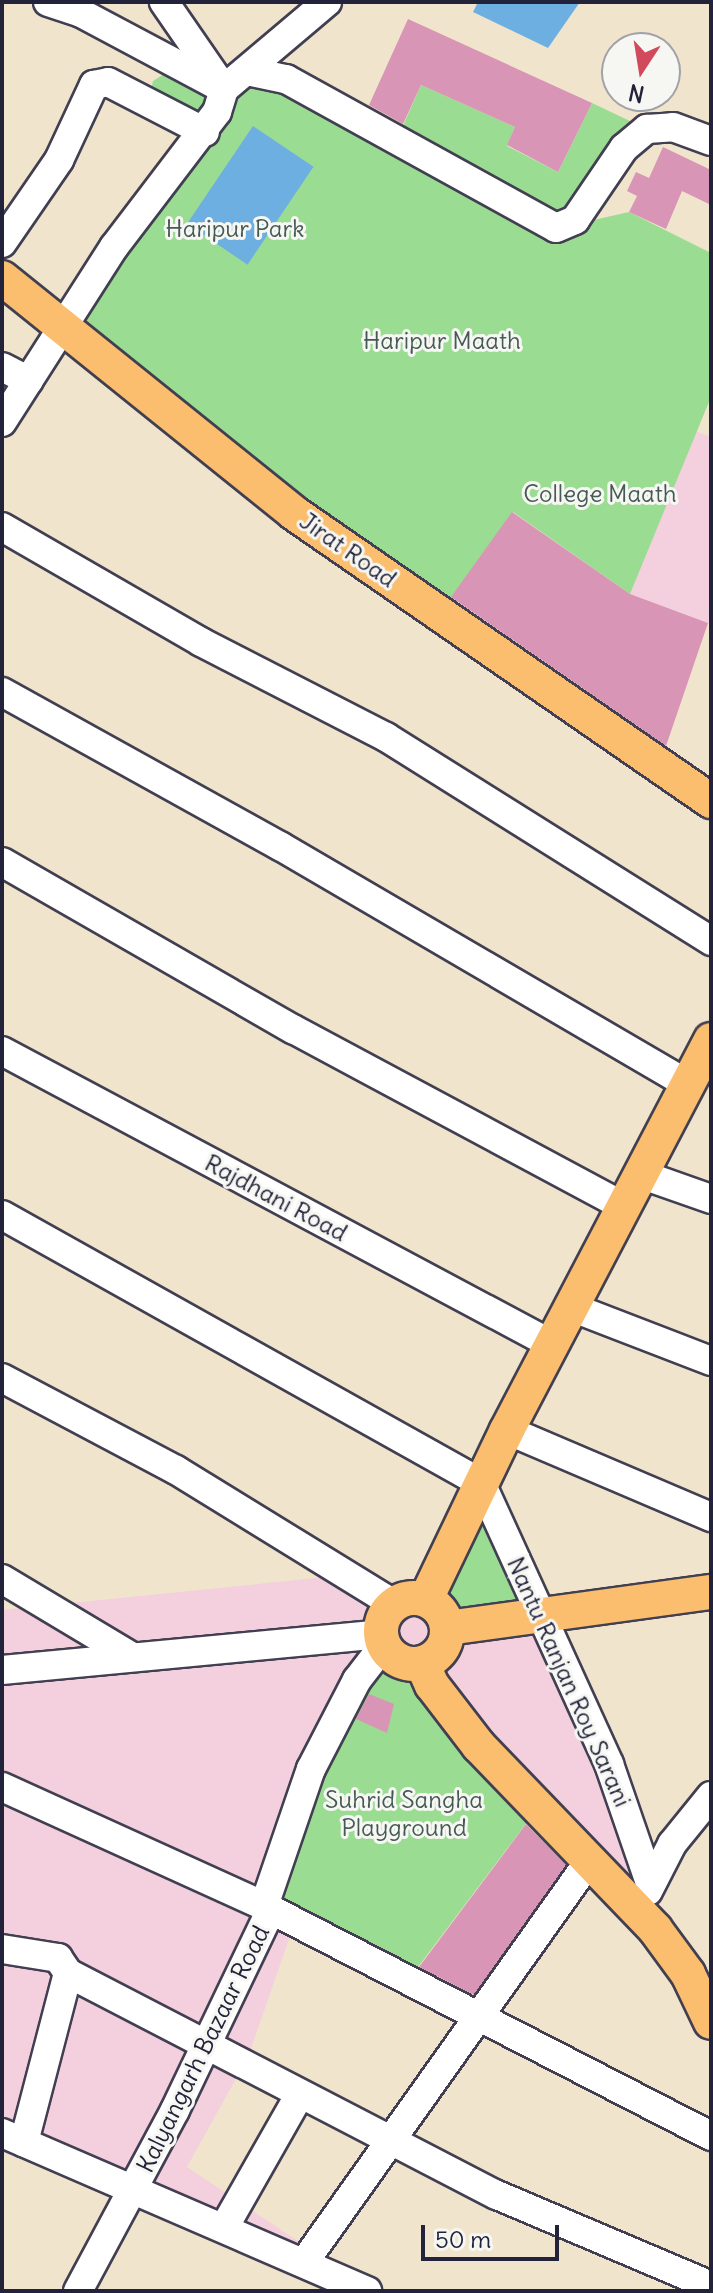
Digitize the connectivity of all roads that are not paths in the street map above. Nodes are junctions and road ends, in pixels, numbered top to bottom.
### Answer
1 (48, 2) edge
2 (164, 2) edge
3 (327, 2) edge
4 (247, 71) junction
5 (224, 89) junction
6 (205, 132) junction
7 (711, 141) edge
8 (2, 243) edge
9 (2, 278) edge
10 (65, 325) junction
11 (2, 367) edge
12 (29, 381) junction
13 (2, 422) edge
14 (2, 527) edge
15 (2, 692) edge
16 (711, 801) edge
17 (2, 862) edge
18 (711, 941) edge
19 (710, 1043) edge
20 (2, 1051) edge
21 (688, 1084) junction
22 (640, 1174) junction
23 (711, 1199) edge
24 (623, 1206) junction
25 (2, 1215) edge
26 (571, 1307) junction
27 (551, 1344) junction
28 (711, 1361) edge
29 (2, 1378) edge
30 (507, 1430) junction
31 (481, 1483) junction
32 (711, 1517) edge
33 (2, 1579) edge
34 (711, 1592) edge
35 (540, 1615) junction
36 (396, 1621) junction
37 (447, 1628) junction
38 (129, 1655) junction
39 (422, 1663) junction
40 (2, 1670) edge
41 (2, 1787) edge
42 (705, 1811) edge
43 (588, 1863) junction
44 (646, 1899) junction
45 (267, 1908) junction
46 (2, 1949) edge
47 (68, 1973) junction
48 (703, 1986) edge
49 (478, 2014) junction
50 (711, 2022) edge
51 (208, 2042) junction
52 (299, 2096) junction
53 (711, 2136) edge
54 (13, 2137) edge
55 (390, 2140) junction
56 (135, 2188) junction
57 (225, 2226) junction
58 (305, 2261) junction
59 (711, 2286) edge
60 (78, 2291) edge
61 (367, 2291) edge

1 - 5 street
2 - 5 street
3 - 4 street
4 - 5 street
4 - 7 street
5 - 6 street
6 - 8 street
6 - 10 street
9 - 10 main road, Jirat Road
10 - 12 street
10 - 16 main road, Jirat Road
11 - 12 street
12 - 13 street
14 - 18 street
15 - 21 street
17 - 24 street
19 - 21 main road
20 - 27 street, Rajdhani Road
21 - 22 main road
22 - 23 street
22 - 24 main road
24 - 26 main road
25 - 31 street
26 - 27 main road
26 - 28 street
27 - 30 main road
29 - 36 street
30 - 31 main road
30 - 32 street
31 - 35 street, Nantu Ranjan Roy Sarani
31 - 36 main road
33 - 38 street
34 - 35 main road
35 - 37 main road
35 - 44 street, Nantu Ranjan Roy Sarani
36 - 37 main road
36 - 38 street
36 - 39 main road
36 - 45 street, Kalyangarh Bazaar Road
37 - 39 main road
38 - 40 street
39 - 43 main road
41 - 45 street
42 - 44 street
43 - 44 main road
43 - 49 street
44 - 48 main road
45 - 49 street
45 - 51 street, Kalyangarh Bazaar Road
46 - 47 street
47 - 51 street
47 - 54 street
48 - 50 main road
49 - 53 street
49 - 55 street
51 - 52 street
51 - 56 street, Kalyangarh Bazaar Road
52 - 55 street
52 - 57 street
54 - 56 street
55 - 58 street
55 - 59 street
56 - 57 street
56 - 60 street, Kalyangarh Bazaar Road
57 - 58 street
58 - 61 street

